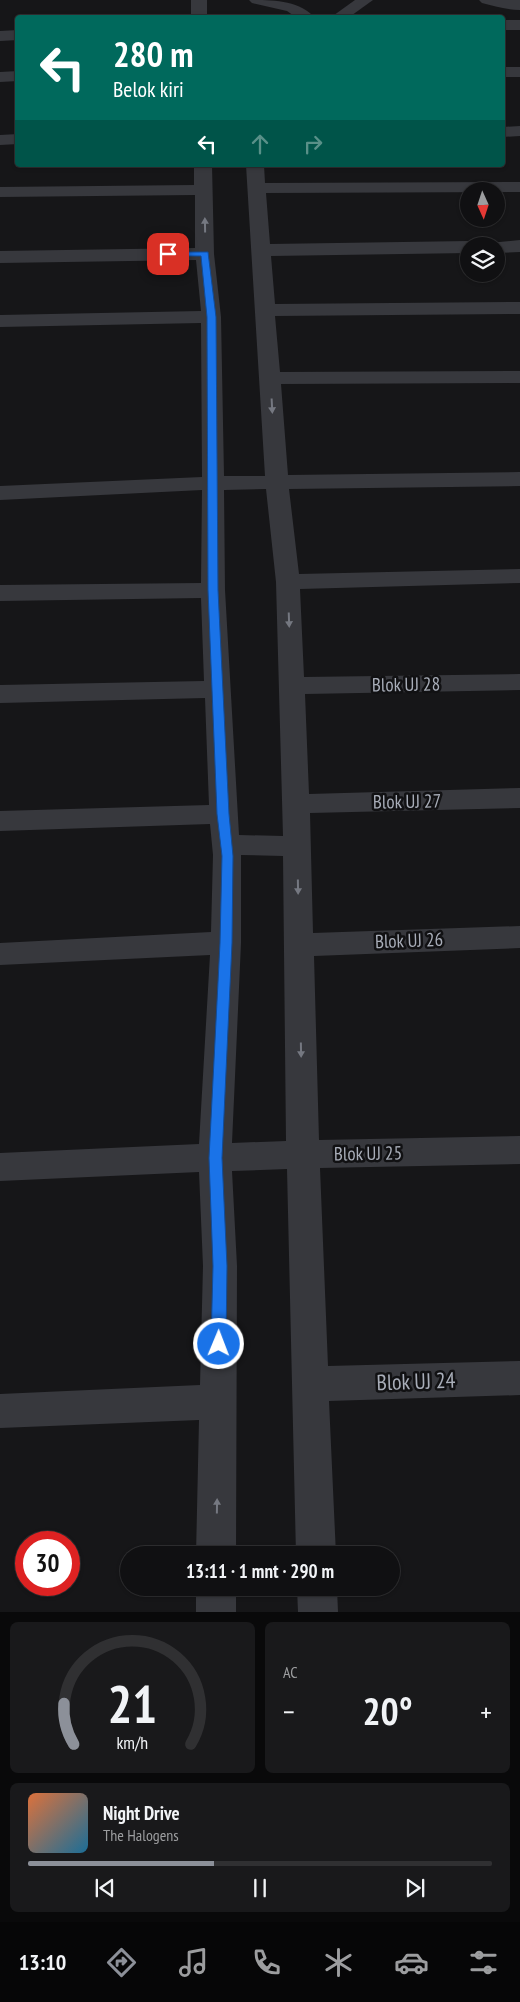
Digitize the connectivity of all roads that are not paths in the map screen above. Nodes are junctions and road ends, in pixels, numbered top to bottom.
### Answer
1 (199, 0) edge
2 (257, 0) edge
3 (365, 0) edge
4 (487, 0) edge
5 (298, 4) edge
6 (520, 5) edge
7 (199, 15) edge
8 (306, 15) edge
9 (342, 15) edge
10 (505, 25) edge
11 (520, 25) edge
12 (15, 35) edge
13 (0, 36) edge
14 (505, 72) edge
15 (520, 72) edge
16 (15, 76) edge
17 (0, 77) edge
18 (520, 131) edge
19 (505, 132) edge
20 (15, 139) edge
21 (0, 140) edge
22 (204, 177) edge
23 (256, 177) edge
24 (520, 187) edge
25 (0, 192) edge
26 (520, 246) edge
27 (460, 247) edge
28 (505, 247) edge
29 (260, 250) junction
30 (205, 254) junction
31 (0, 257) edge
32 (520, 308) edge
33 (264, 310) junction
34 (211, 317) junction
35 (0, 321) edge
36 (520, 377) edge
37 (271, 378) junction
38 (520, 479) edge
39 (277, 482) junction
40 (212, 483) junction
41 (0, 493) edge
42 (520, 576) edge
43 (288, 582) junction
44 (213, 590) junction
45 (0, 593) edge
46 (520, 682) edge
47 (292, 686) junction
48 (217, 689) junction
49 (0, 694) edge
50 (520, 798) edge
51 (295, 804) junction
52 (223, 814) junction
53 (0, 820) edge
54 (226, 846) junction
55 (297, 846) junction
56 (520, 937) edge
57 (226, 943) junction
58 (298, 944) junction
59 (0, 954) edge
60 (520, 1150) edge
61 (303, 1154) junction
62 (215, 1158) junction
63 (0, 1167) edge
64 (520, 1378) edge
65 (312, 1384) junction
66 (218, 1402) junction
67 (0, 1411) edge
68 (216, 1546) edge
69 (316, 1546) edge
70 (216, 1596) edge
71 (317, 1596) edge
72 (216, 1612) edge
73 (318, 1612) edge

1 - 7 street
2 - 5 street
3 - 9 street
4 - 6 street
5 - 8 street
10 - 11 street
12 - 13 street
14 - 15 street
16 - 17 street
18 - 19 street
20 - 21 street
22 - 25 street
30 -> 22 street
23 - 24 street
23 - 29 street
26 - 28 street
27 - 29 street
29 - 33 street
30 - 31 street
30 - 34 street
32 - 33 street
33 - 37 street
34 - 35 street
34 - 40 street
36 - 37 street
37 -> 39 street
38 - 39 street
39 - 40 street
39 - 43 street
40 - 41 street
40 - 44 street
42 - 43 street
43 -> 47 street
44 - 45 street
44 - 48 street
46 - 47 street, Blok UJ 28
47 - 51 street
48 - 49 street
48 - 52 street
50 - 51 street, Blok UJ 27
51 - 55 street
52 - 53 street
52 - 54 street
54 - 55 street
54 - 57 street
55 -> 58 street
56 - 58 street, Blok UJ 26
57 - 59 street
57 - 62 street
58 -> 61 street
60 - 61 street, Blok UJ 25
61 - 62 street, Blok UJ 25
61 - 65 street
62 - 63 street, Blok UJ 25
62 - 66 street
64 - 65 street, Blok UJ 24
65 - 69 street
66 - 67 street
68 -> 66 street
70 - 72 street
71 - 73 street

